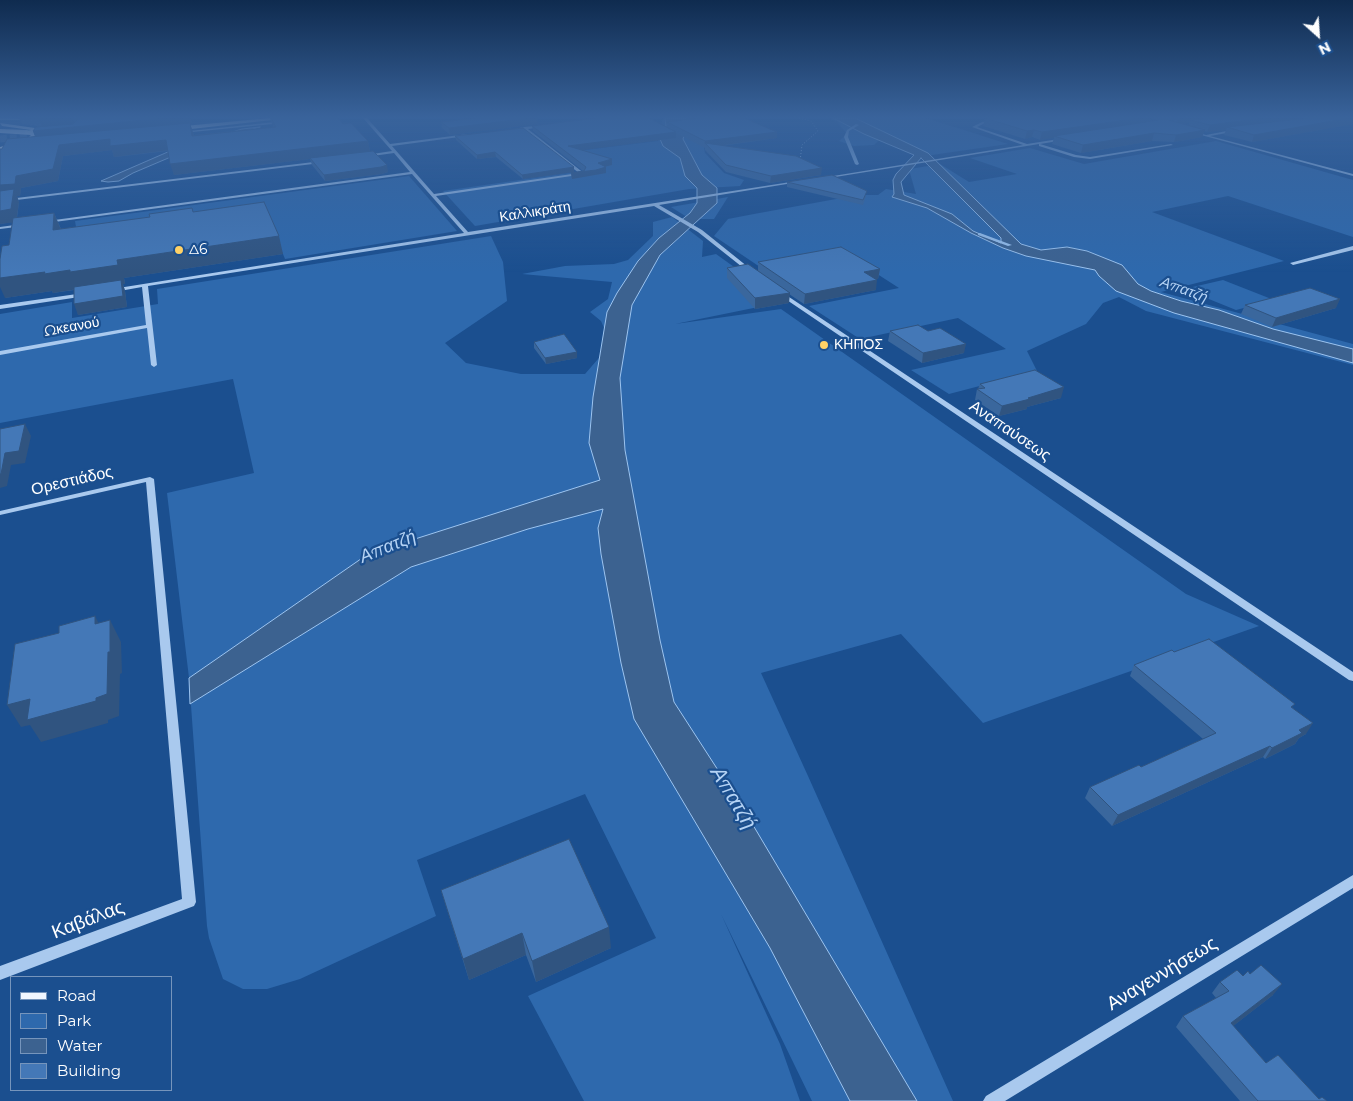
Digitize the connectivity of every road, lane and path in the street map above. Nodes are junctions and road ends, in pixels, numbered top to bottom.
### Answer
1 (258, 169) edge
2 (411, 169) edge
3 (577, 169) edge
4 (873, 169) edge
5 (1332, 169) edge
6 (414, 173) junction
7 (1353, 175) edge
8 (817, 179) edge
9 (807, 180) edge
10 (433, 195) junction
11 (0, 201) edge
12 (654, 204) junction
13 (38, 223) edge
14 (29, 224) edge
15 (0, 228) edge
16 (467, 234) junction
17 (1353, 248) edge
18 (1294, 263) dead end
19 (760, 280) edge
20 (145, 285) junction
21 (775, 289) edge
22 (107, 291) edge
23 (87, 294) edge
24 (0, 307) edge
25 (149, 326) junction
26 (0, 352) edge
27 (154, 365) dead end
28 (0, 513) edge
29 (1353, 677) edge
30 (1353, 881) edge
31 (189, 902) joint
32 (0, 973) edge
33 (991, 1101) edge

1 - 11 street
2 - 6 street
3 - 10 street
4 - 8 street
5 - 7 street
6 - 10 street
6 - 13 street
9 - 12 street, Καλλικράτη
10 - 16 street
12 - 16 street, Καλλικράτη
12 - 19 street
14 - 15 street
16 - 20 street, Καλλικράτη
17 - 18 street
20 - 22 street, Καλλικράτη
20 - 25 street
21 - 29 street, Αναπαύσεως
23 - 24 street
25 - 26 street, Ωκεανού
25 - 27 street
28 - 31 street, Ορεστιάδος
30 - 33 street, Αναγεννήσεως
31 - 32 street, Καβάλας

